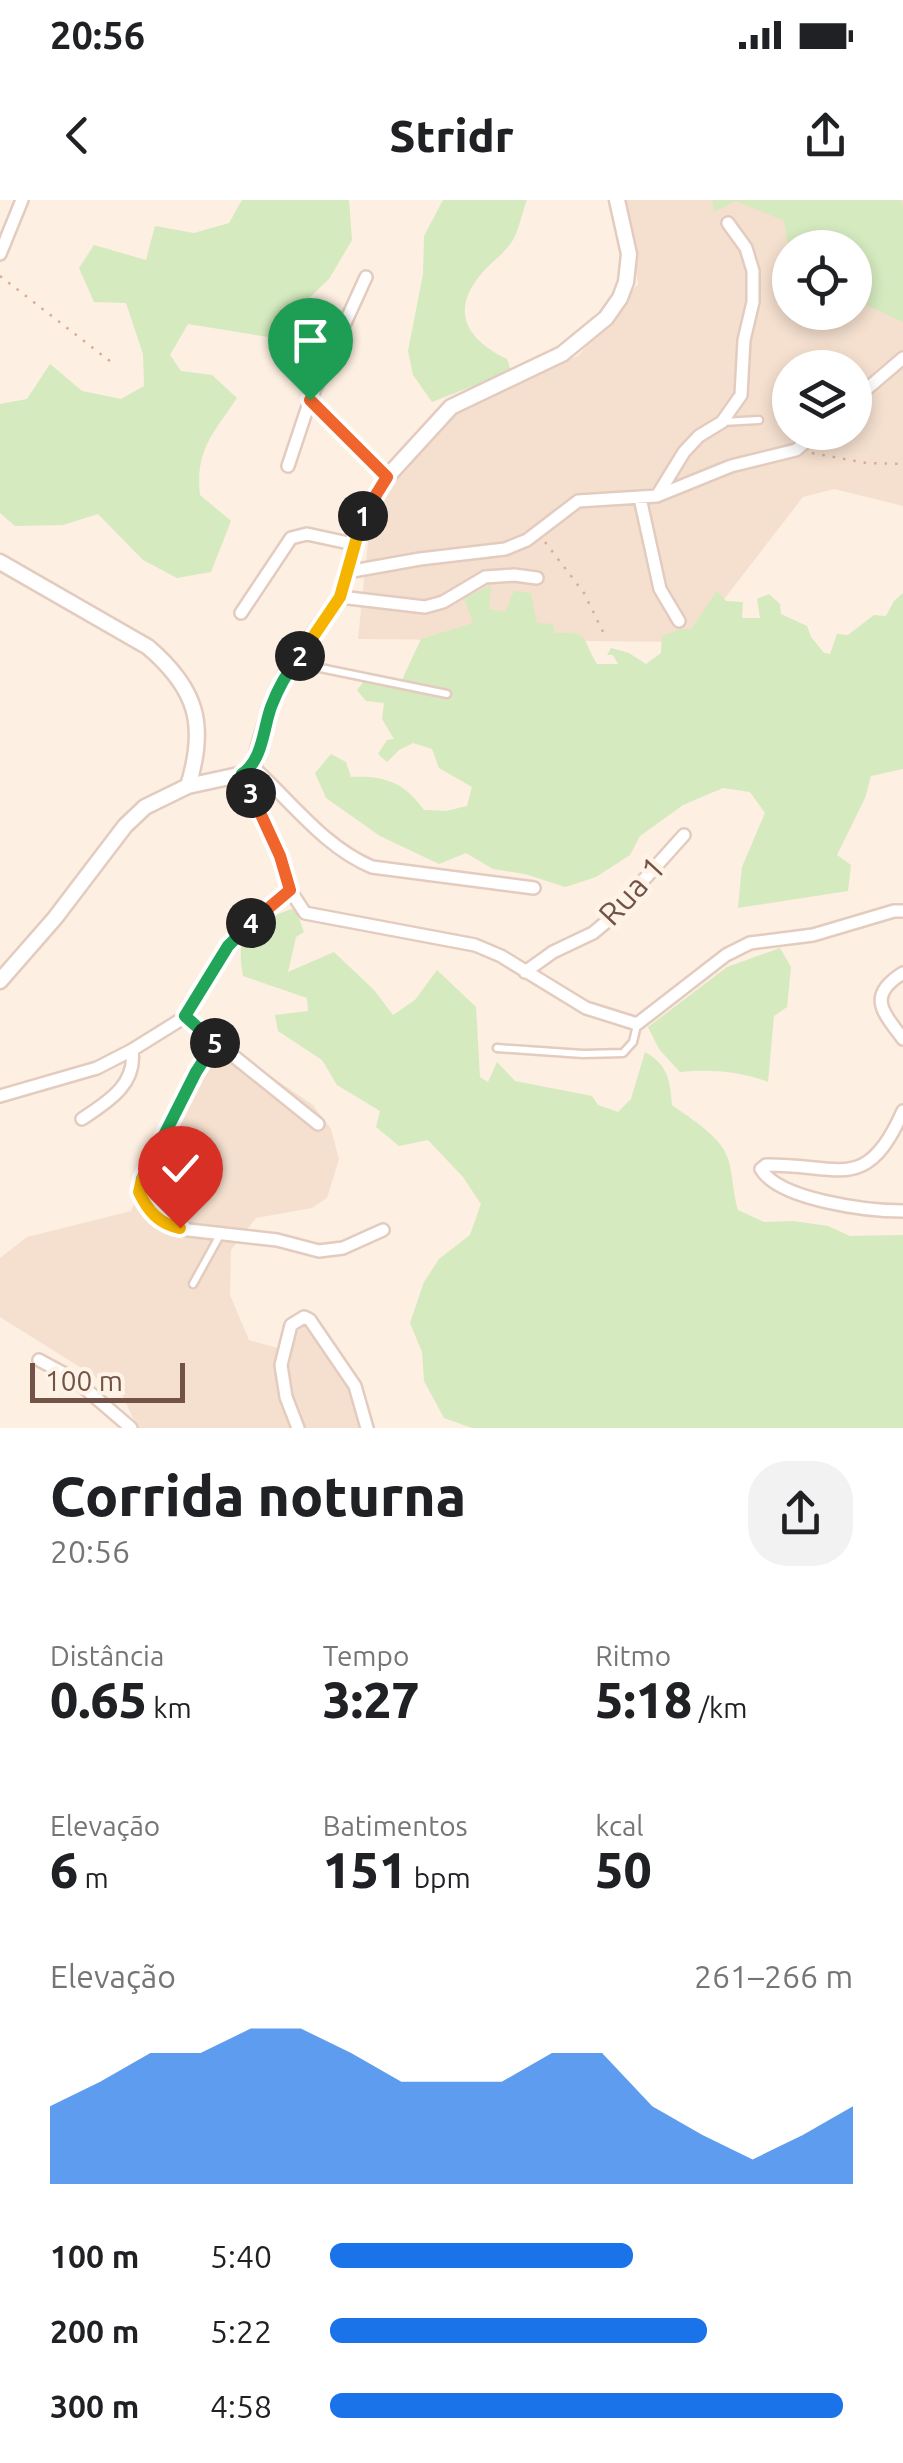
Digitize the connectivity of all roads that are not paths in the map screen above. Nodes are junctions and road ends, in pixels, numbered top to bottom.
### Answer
1 (22, 200) edge
2 (617, 200) edge
3 (728, 223) dead end
4 (0, 254) edge
5 (366, 277) dead end
6 (903, 358) edge
7 (872, 384) edge
8 (310, 400) junction
9 (759, 420) dead end
10 (722, 422) junction
11 (796, 450) edge
12 (288, 466) dead end
13 (387, 477) junction
14 (657, 496) junction
15 (640, 498) junction
16 (353, 544) junction
17 (0, 562) edge
18 (347, 572) junction
19 (537, 578) dead end
20 (340, 597) junction
21 (241, 613) dead end
22 (679, 620) dead end
23 (294, 662) junction
24 (446, 694) dead end
25 (248, 771) junction
26 (188, 786) junction
27 (684, 835) dead end
28 (534, 888) dead end
29 (290, 890) junction
30 (903, 911) edge
31 (525, 972) junction
32 (903, 973) edge
33 (0, 981) edge
34 (185, 1016) junction
35 (637, 1024) junction
36 (903, 1039) edge
37 (216, 1044) junction
38 (497, 1048) dead end
39 (132, 1050) junction
40 (0, 1096) edge
41 (903, 1111) edge
42 (82, 1119) dead end
43 (318, 1124) dead end
44 (903, 1211) edge
45 (383, 1230) dead end
46 (221, 1234) junction
47 (193, 1284) dead end
48 (38, 1360) dead end
49 (131, 1428) edge
50 (298, 1428) edge
51 (367, 1428) edge

1 - 4 street
2 - 13 street
3 - 10 street
5 - 8 street
6 - 7 street
8 - 12 street
8 - 13 street
9 - 10 lane
10 - 14 street
11 - 14 street
13 - 16 street
14 - 15 street
15 - 18 street
15 - 22 street
16 - 18 street
16 - 21 street
17 - 26 street
18 - 20 street
19 - 20 street
20 - 23 street
23 - 24 lane
23 - 25 street
25 - 26 street
25 - 28 street
25 - 29 street
26 - 33 street
27 - 31 street, Rua 1
29 - 31 street
29 - 34 street
30 - 35 street
31 - 35 street
32 - 36 street
34 - 37 street
34 - 39 street
35 - 38 lane
37 - 43 street
37 - 46 street
39 - 40 street
39 - 42 street
41 - 44 street
45 - 46 street
46 - 47 lane
48 - 49 street
50 - 51 street

